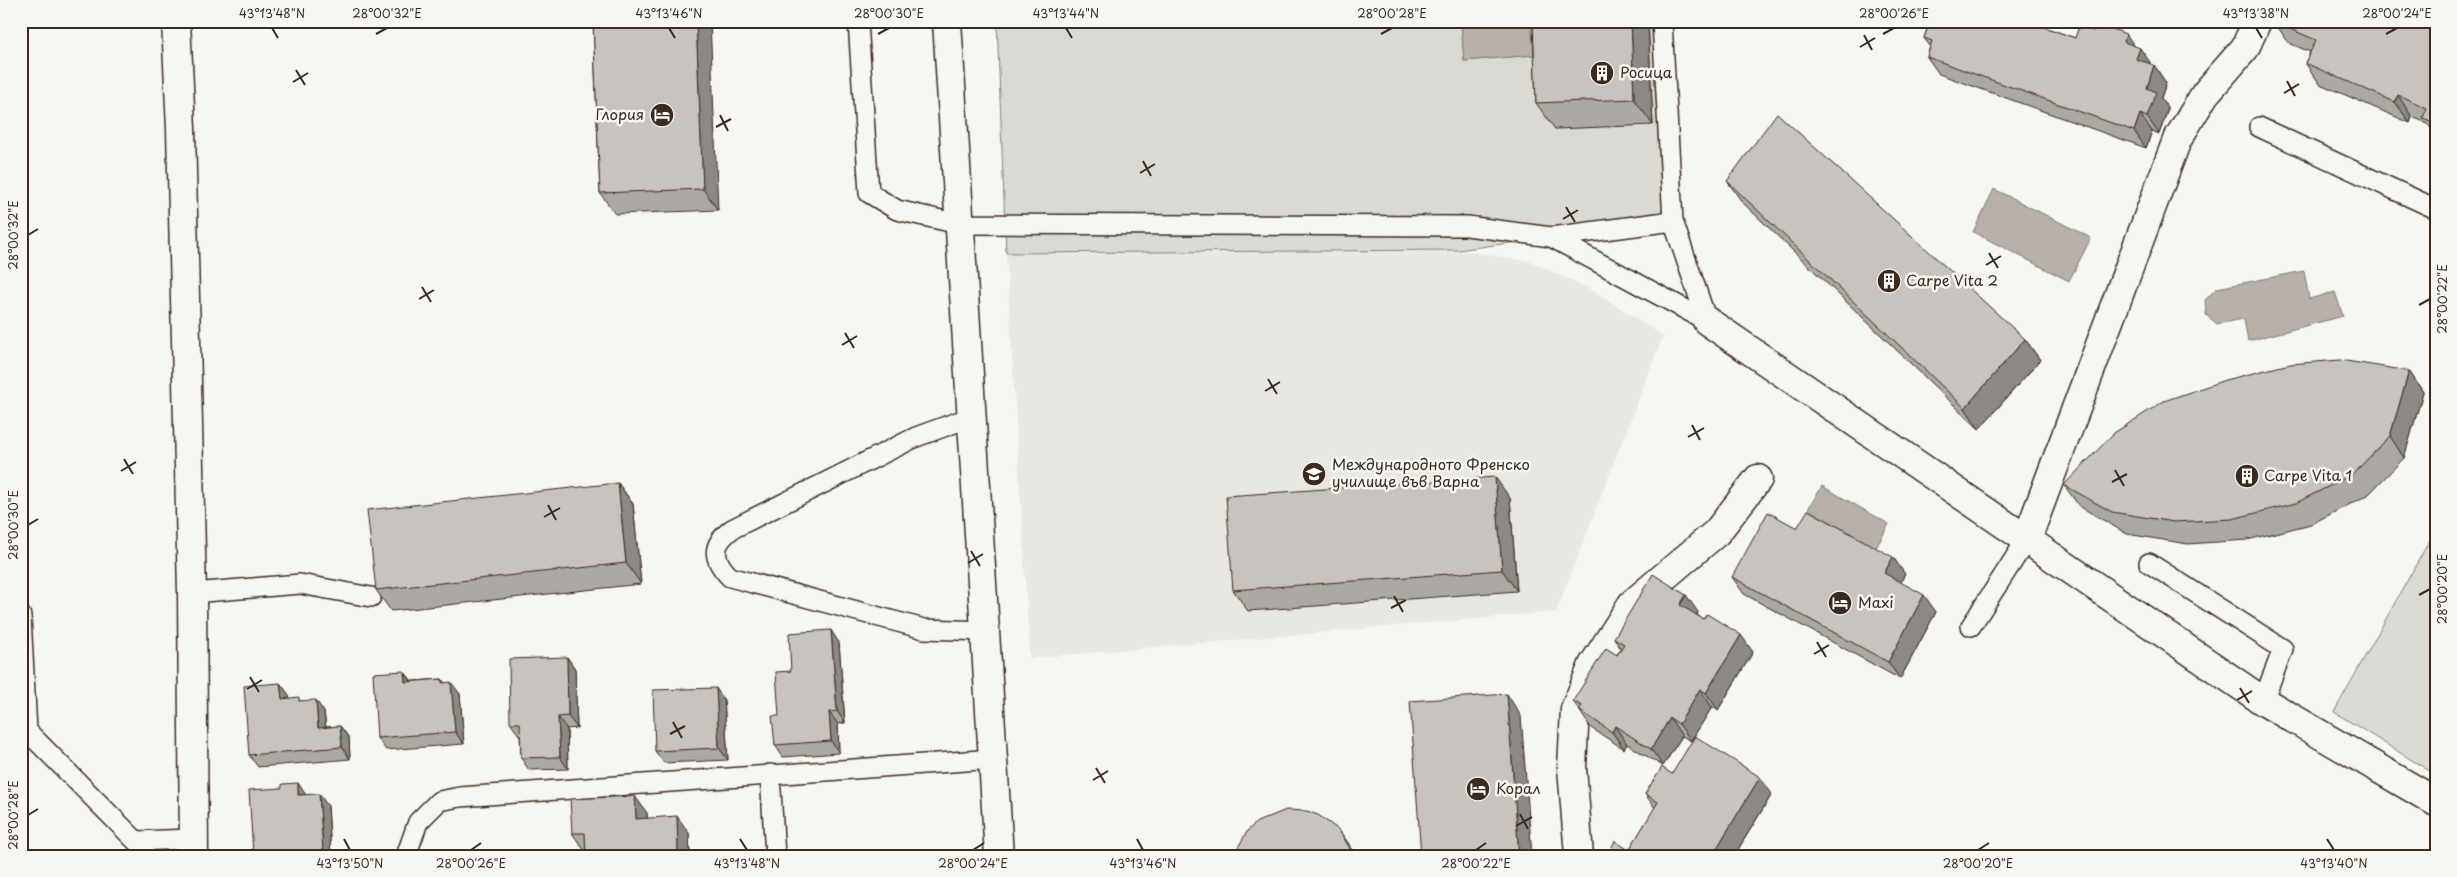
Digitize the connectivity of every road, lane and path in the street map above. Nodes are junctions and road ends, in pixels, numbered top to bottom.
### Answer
1 (176, 21) edge
2 (858, 21) edge
3 (947, 21) edge
4 (1662, 21) edge
5 (2257, 21) edge
6 (2259, 127) dead end
7 (2436, 209) edge
8 (1673, 221) junction
9 (960, 224) junction
10 (1551, 237) junction
11 (1707, 322) junction
12 (971, 417) junction
13 (1758, 479) dead end
14 (2027, 539) junction
15 (2150, 563) dead end
16 (192, 593) junction
17 (371, 597) edge
18 (21, 616) edge
19 (1971, 626) dead end
20 (987, 630) junction
21 (2263, 701) junction
22 (24, 731) edge
23 (994, 760) junction
24 (770, 774) junction
25 (2436, 802) edge
26 (194, 847) edge
27 (406, 856) edge
28 (775, 856) edge
29 (999, 856) edge
30 (1579, 856) edge

1 - 16 street
2 - 9 lane
3 - 9 street
4 - 8 lane
5 - 14 street
6 - 7 lane
8 - 10 lane
8 - 11 lane
9 - 10 lane
9 - 12 street
10 - 11 lane
11 - 14 street
12 - 20 street
12 - 20 lane
13 - 30 street
14 - 19 lane
14 - 21 street
15 - 21 lane
16 - 17 lane
16 - 26 street
18 - 22 lane
20 - 23 street
21 - 25 street
22 - 26 lane
23 - 24 lane
23 - 29 street
24 - 27 lane
24 - 28 lane

